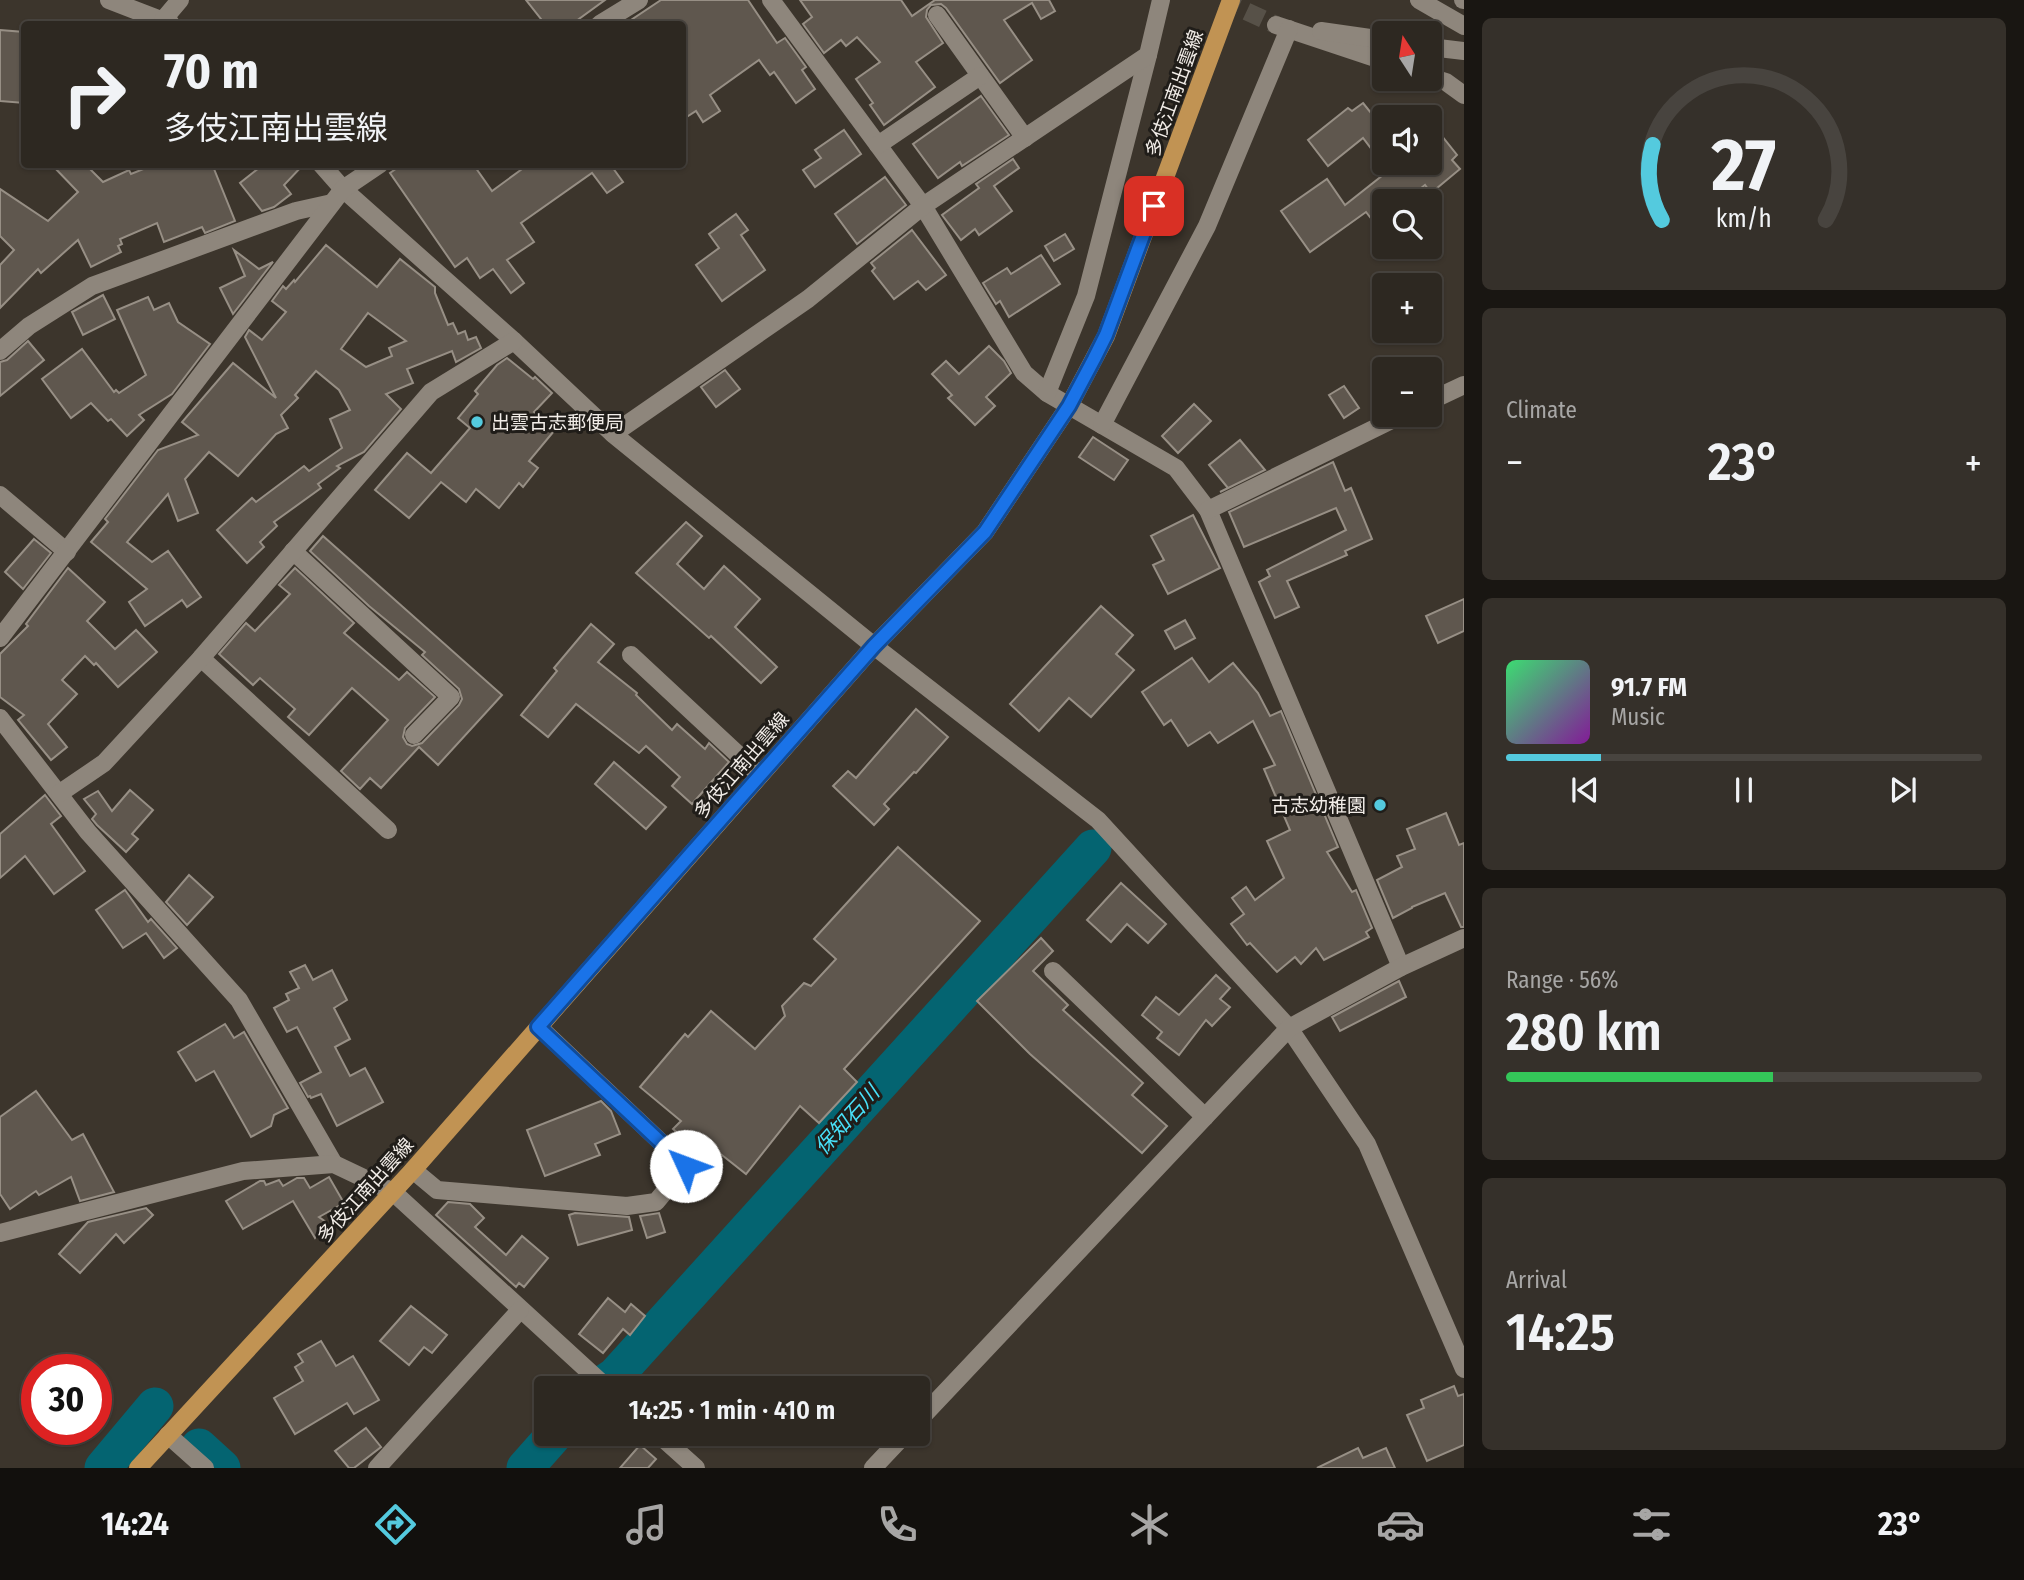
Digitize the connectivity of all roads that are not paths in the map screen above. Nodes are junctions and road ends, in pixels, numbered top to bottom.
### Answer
1 (109, 0) edge
2 (180, 0) edge
3 (639, 0) edge
4 (771, 0) edge
5 (1161, 0) edge
6 (1231, 0) edge
7 (1419, 0) edge
8 (937, 15) dead end
9 (164, 21) edge
10 (168, 21) edge
11 (605, 21) edge
12 (1464, 26) edge
13 (1289, 29) junction
14 (1372, 38) edge
15 (1442, 48) edge
16 (1464, 51) edge
17 (1148, 55) junction
18 (1372, 57) edge
19 (980, 76) junction
20 (1442, 81) edge
21 (1464, 95) edge
22 (1025, 138) junction
23 (878, 145) junction
24 (325, 168) edge
25 (374, 168) edge
26 (343, 188) junction
27 (332, 203) junction
28 (923, 206) junction
29 (514, 341) junction
30 (0, 351) edge
31 (1464, 384) edge
32 (1047, 393) junction
33 (1442, 395) edge
34 (1069, 406) junction
35 (1102, 425) junction
36 (1377, 427) edge
37 (613, 434) junction
38 (0, 495) edge
39 (1208, 510) junction
40 (293, 551) junction
41 (67, 552) junction
42 (0, 638) edge
43 (874, 646) junction
44 (631, 655) dead end
45 (201, 658) junction
46 (0, 718) edge
47 (414, 735) dead end
48 (760, 775) junction
49 (60, 793) junction
50 (388, 830) dead end
51 (1464, 938) edge
52 (1401, 967) junction
53 (1054, 971) dead end
54 (538, 1027) junction
55 (1289, 1028) junction
56 (1205, 1117) junction
57 (334, 1164) junction
58 (413, 1170) junction
59 (393, 1192) junction
60 (0, 1233) edge
61 (520, 1310) junction
62 (1464, 1369) edge
63 (594, 1376) edge
64 (930, 1408) edge
65 (168, 1435) junction
66 (671, 1446) edge
67 (894, 1446) edge
68 (138, 1468) edge
69 (205, 1468) edge
70 (377, 1468) edge
71 (696, 1468) edge
72 (873, 1468) edge

1 - 9 street
2 - 10 street
3 - 11 street
4 - 23 street
5 - 17 street
6 - 34 main road, 多伎江南出雲線
7 - 12 street
8 - 19 street
13 - 14 street
13 - 18 street
13 - 35 street
15 - 16 street
17 - 22 street
17 - 32 street
19 - 22 street
19 - 23 street
20 - 21 street
22 - 28 street
23 - 28 street
24 - 26 street
25 - 26 street
26 - 27 street
26 - 29 street
27 - 30 street
27 - 41 street
28 - 32 street
28 - 37 street
29 - 37 street
29 - 40 street
31 - 33 street
32 - 34 street
34 - 35 street
34 - 43 main road, 多伎江南出雲線
35 - 39 street
36 - 39 street
37 - 43 street
38 - 41 street
39 - 52 street
40 - 45 street
40 - 47 street
41 - 42 street
43 - 48 main road, 多伎江南出雲線
43 - 55 street
44 - 48 street
45 - 49 street
45 - 50 street
46 - 49 street
48 - 54 main road, 多伎江南出雲線
49 - 57 street
51 - 52 street
52 - 55 street
53 - 56 street
54 - 58 main road, 多伎江南出雲線
54 - 58 street
55 - 56 street
55 - 62 street
56 - 64 street
57 - 59 street
57 - 60 street
58 - 59 main road, 多伎江南出雲線
59 - 61 street
59 - 65 main road, 多伎江南出雲線
61 - 63 street
61 - 70 street
65 - 68 main road, 多伎江南出雲線
65 - 69 street
66 - 71 street
67 - 72 street

